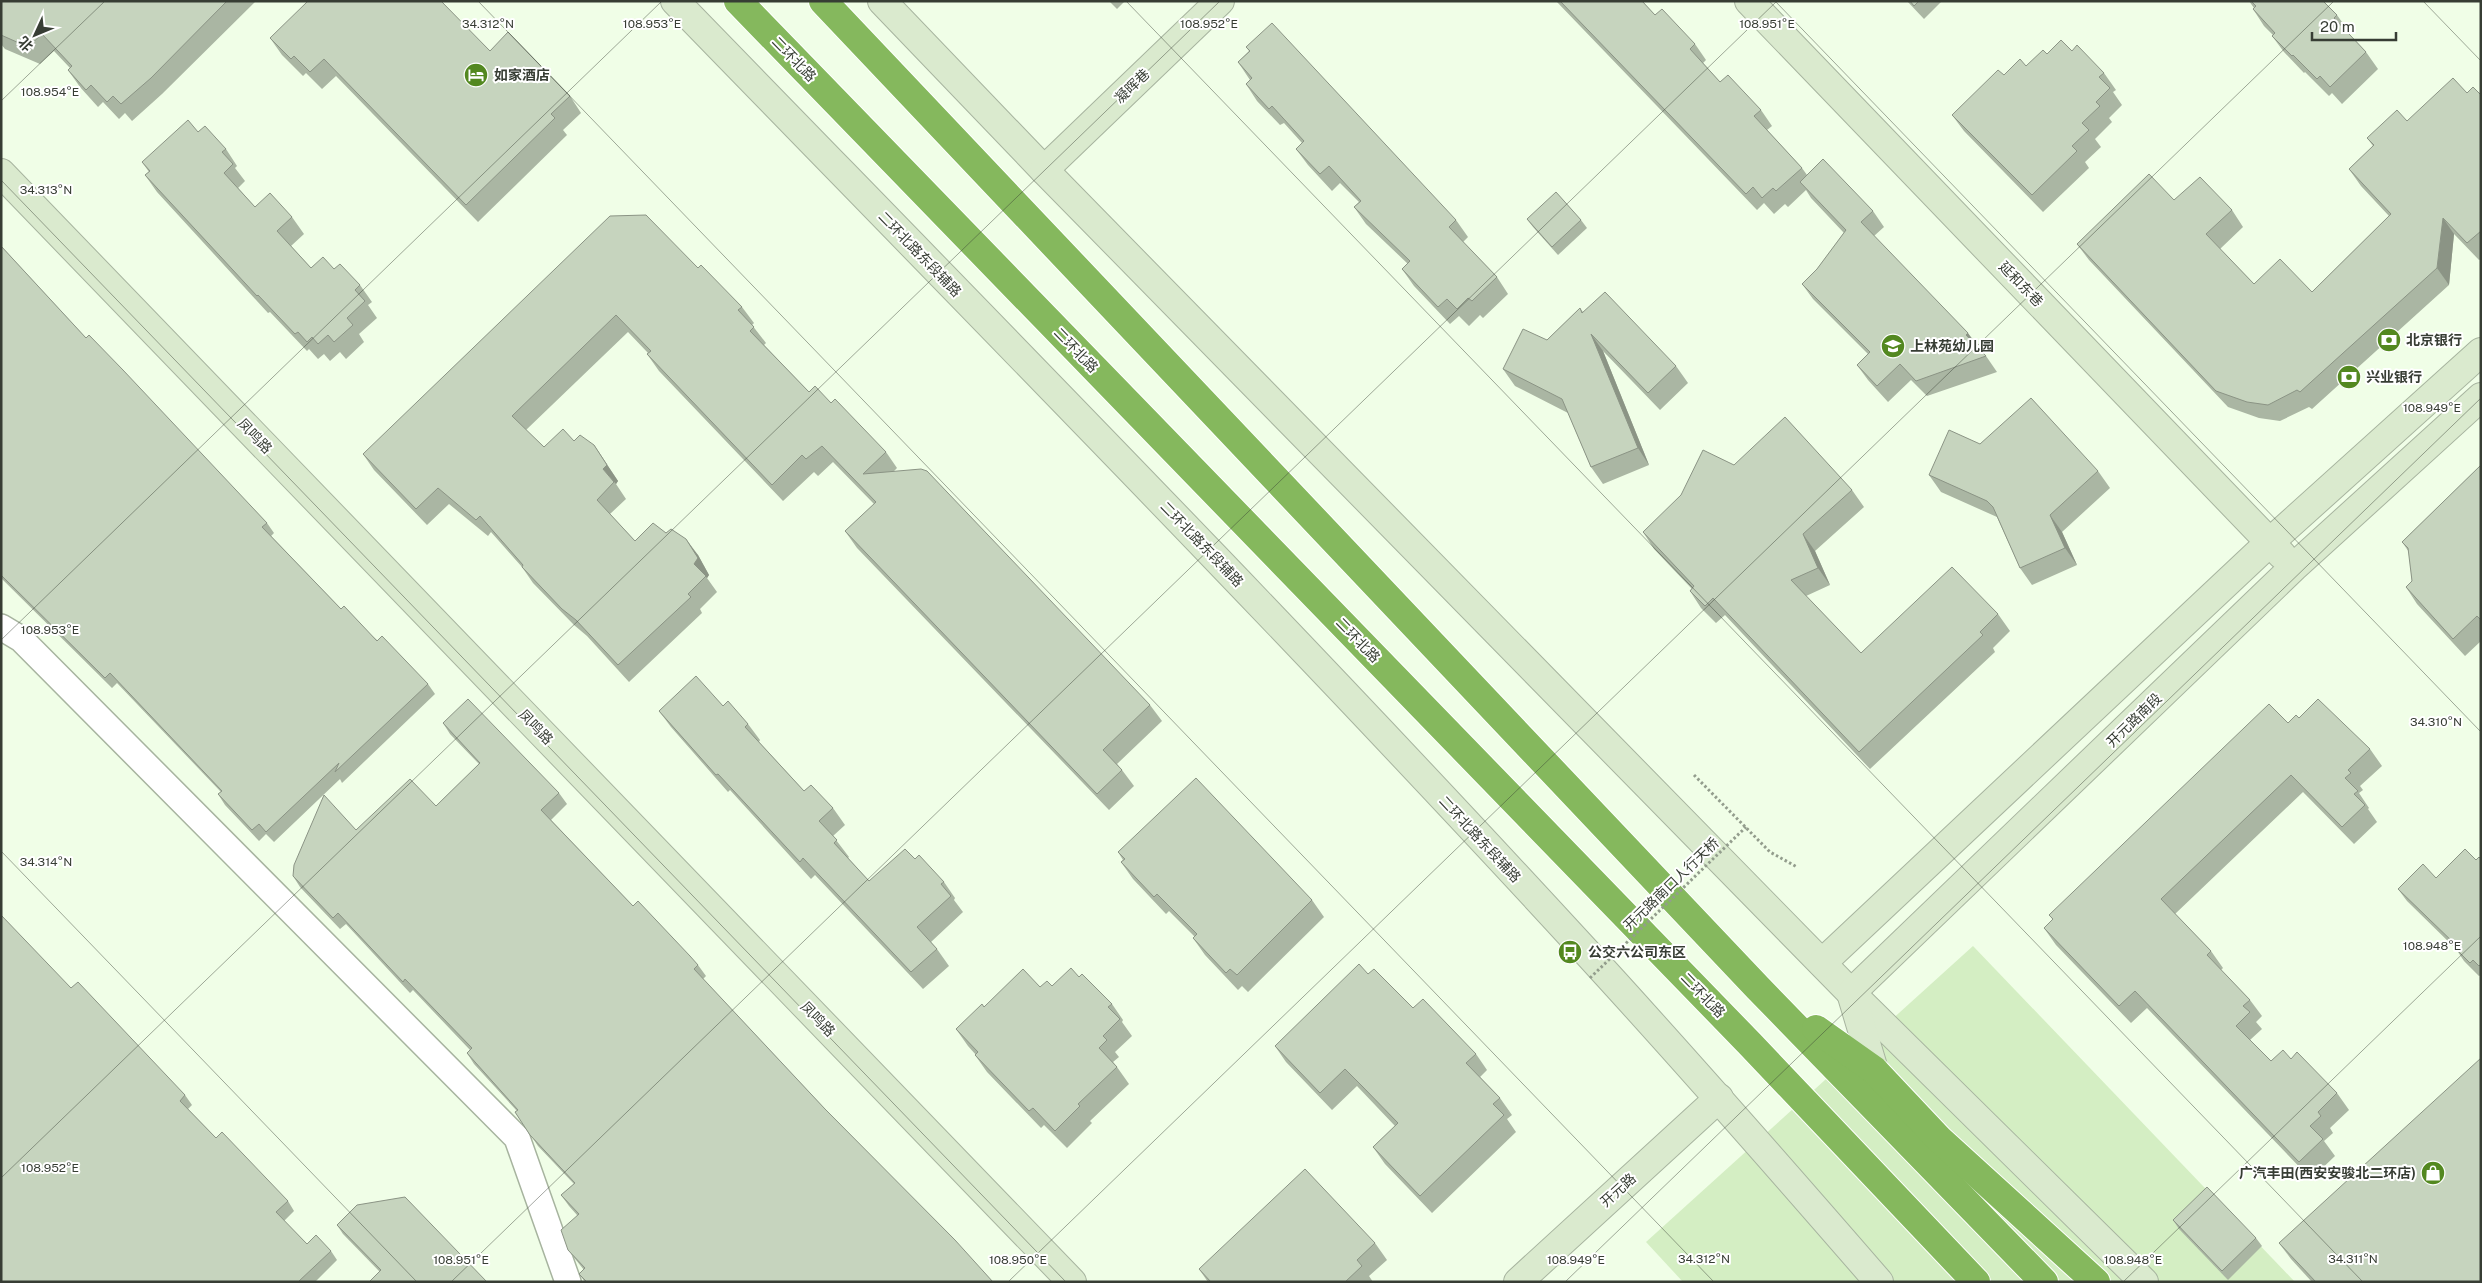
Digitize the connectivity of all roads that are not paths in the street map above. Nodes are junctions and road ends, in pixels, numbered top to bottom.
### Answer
1 (675, 1) edge
2 (738, 1) edge
3 (823, 1) edge
4 (882, 1) edge
5 (1220, 1) edge
6 (1749, 1) edge
7 (1044, 170) junction
8 (1, 173) edge
9 (2481, 352) edge
10 (2481, 397) edge
11 (2269, 543) junction
12 (2294, 567) junction
13 (1, 627) edge
14 (1822, 963) junction
15 (1758, 988) junction
16 (1851, 993) junction
17 (1874, 1070) junction
18 (1719, 1098) junction
19 (1918, 1221) junction
20 (568, 1282) edge
21 (1072, 1282) edge
22 (1518, 1282) edge
23 (1879, 1282) edge
24 (1963, 1282) edge
25 (1976, 1282) edge
26 (2044, 1282) edge
27 (2096, 1282) edge
28 (2144, 1282) edge

1 - 18 street, 二环北路东段辅路
2 - 19 highway, 二环北路
3 - 15 highway
4 - 7 street
5 - 7 street, 凝晖巷
6 - 11 street, 延和东巷
7 - 14 street
8 - 21 street, 凤鸣路
9 - 11 street
10 - 12 street, 开元路南段
11 - 12 street, 延和东巷
11 - 14 street
12 - 16 street, 开元路南段
13 - 20 street
14 - 16 street
15 - 17 highway
15 - 26 highway
16 - 17 street
16 - 28 street
17 - 27 highway
18 - 22 street, 开元路
18 - 23 street, 二环北路东段辅路
19 - 24 highway
19 - 25 highway, 二环北路

